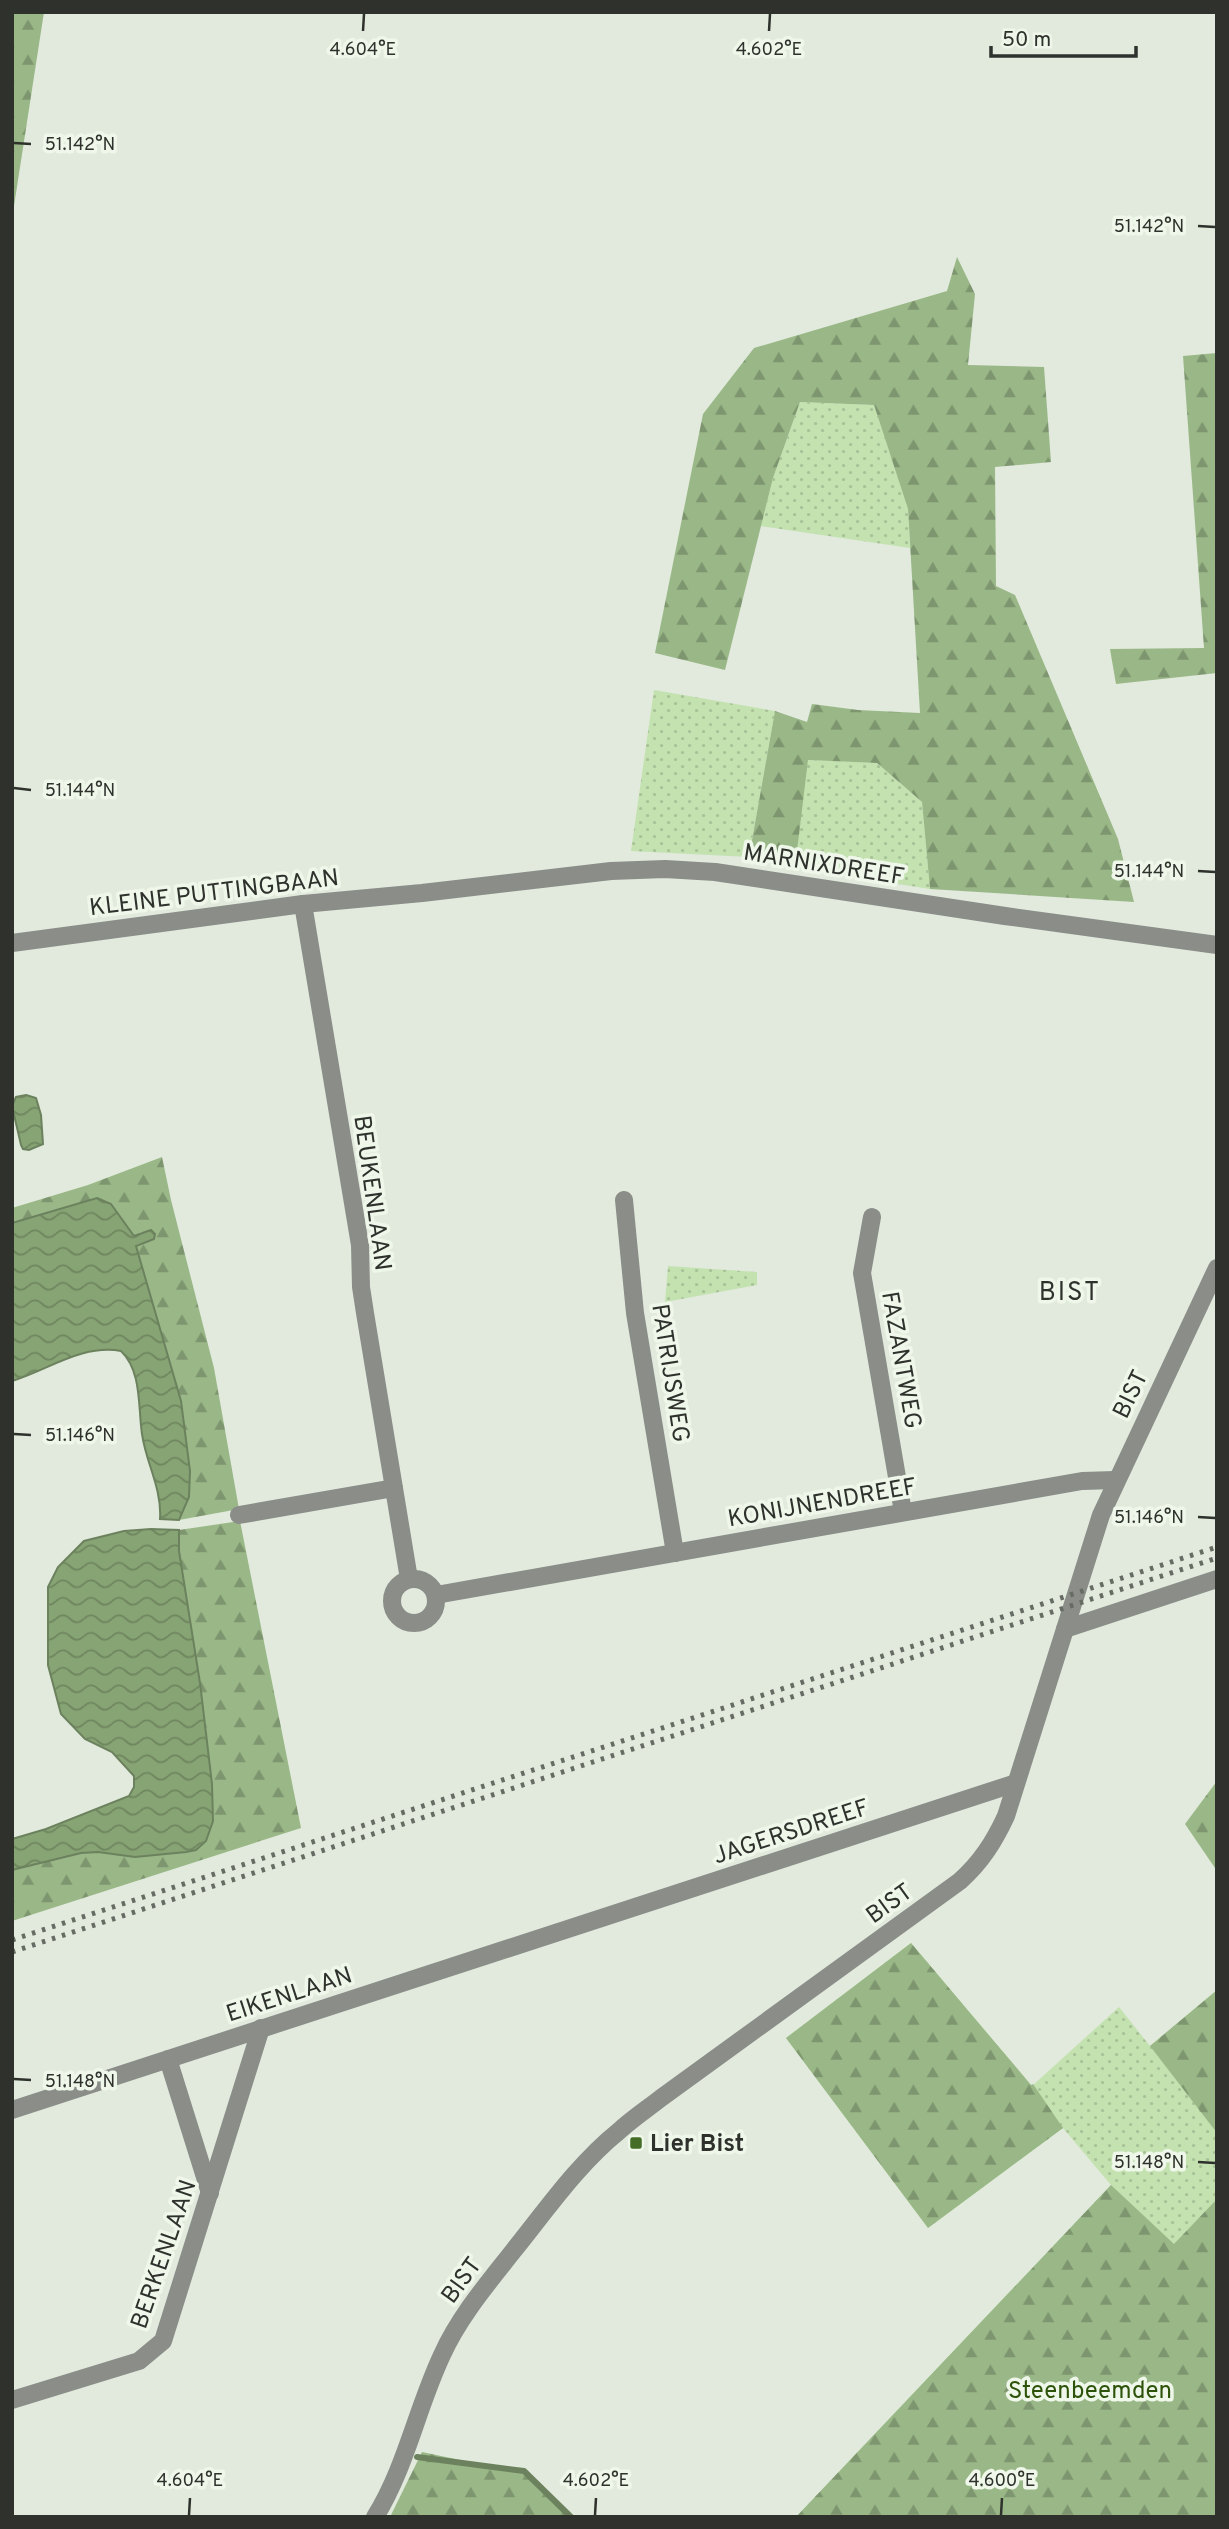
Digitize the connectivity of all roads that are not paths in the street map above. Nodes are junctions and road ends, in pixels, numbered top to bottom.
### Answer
1 (422, 893) joint
2 (303, 904) junction
3 (12, 943) edge
4 (1217, 945) edge
5 (624, 1200) dead end
6 (873, 1217) dead end
7 (1217, 1268) edge
8 (1115, 1480) junction
9 (394, 1488) junction
10 (903, 1512) junction
11 (240, 1515) dead end
12 (676, 1553) junction
13 (408, 1579) junction
14 (1217, 1579) edge
15 (436, 1595) junction
16 (1065, 1629) junction
17 (1016, 1783) junction
18 (581, 1926) joint
19 (261, 2028) junction
20 (168, 2059) junction
21 (12, 2110) edge
22 (209, 2193) junction
23 (12, 2400) edge
24 (375, 2517) edge

1 - 2 street, KLEINE PUTTINGBAAN
1 - 4 street, MARNIXDREEF
2 - 3 street, KLEINE PUTTINGBAAN
2 - 9 street, BEUKENLAAN
5 - 12 street, PATRIJSWEG
6 - 10 street, FAZANTWEG
7 - 8 street, BIST
8 - 10 street, KONIJNENDREEF
8 - 16 street, BIST
9 - 11 street
9 - 13 street, BEUKENLAAN
10 - 12 street, KONIJNENDREEF
12 - 15 street, KONIJNENDREEF
13 - 15 street
13 - 15 street
14 - 16 street
16 - 17 street, BIST
17 - 18 street, JAGERSDREEF
17 - 24 street, BIST
18 - 19 street, EIKENLAAN
19 - 20 street, EIKENLAAN
19 - 22 street, BERKENLAAN
20 - 21 street, EIKENLAAN
20 - 22 street
22 - 23 street, BERKENLAAN

